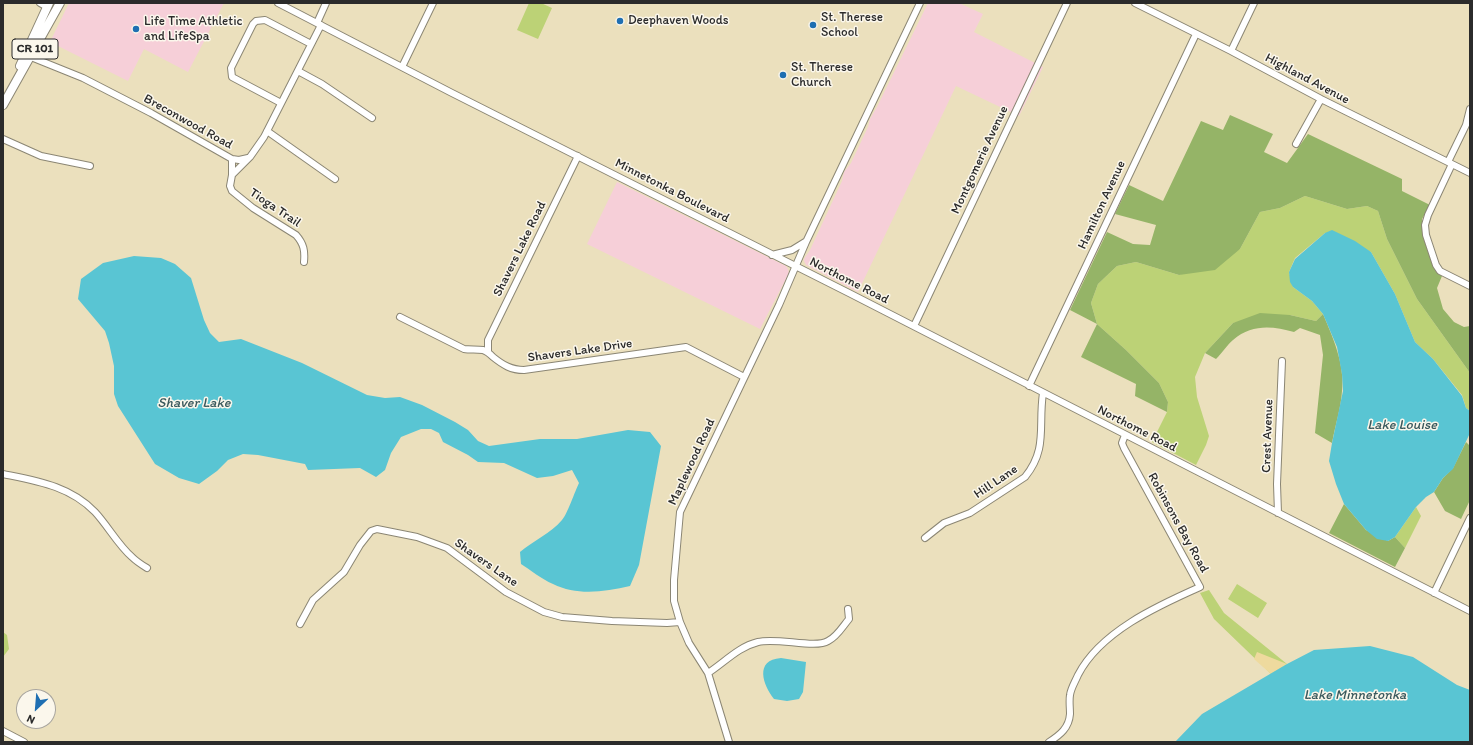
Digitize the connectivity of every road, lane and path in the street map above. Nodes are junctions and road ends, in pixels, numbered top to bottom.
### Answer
1 (60, 3) edge
2 (278, 3) edge
3 (326, 3) edge
4 (433, 3) edge
5 (920, 3) edge
6 (1067, 3) edge
7 (1135, 3) edge
8 (1254, 3) edge
9 (45, 4) edge
10 (319, 24) junction
11 (1196, 34) junction
12 (311, 44) junction
13 (1231, 51) junction
14 (27, 56) junction
15 (402, 67) junction
16 (298, 71) junction
17 (1321, 99) junction
18 (281, 103) junction
19 (3, 105) edge
20 (1470, 109) edge
21 (372, 118) dead end
22 (267, 131) junction
23 (3, 139) edge
24 (1296, 144) dead end
25 (578, 156) junction
26 (250, 157) junction
27 (232, 159) junction
28 (1450, 163) junction
29 (90, 166) dead end
30 (1470, 173) edge
31 (232, 175) junction
32 (335, 179) dead end
33 (806, 242) junction
34 (772, 255) junction
35 (304, 262) dead end
36 (795, 267) junction
37 (1470, 286) edge
38 (400, 317) dead end
39 (914, 326) junction
40 (488, 352) junction
41 (1282, 360) dead end
42 (744, 377) junction
43 (1029, 386) junction
44 (1043, 393) junction
45 (1125, 435) junction
46 (3, 474) edge
47 (1278, 513) junction
48 (1470, 518) edge
49 (925, 538) dead end
50 (147, 568) dead end
51 (1434, 593) junction
52 (848, 609) dead end
53 (1470, 611) edge
54 (680, 622) junction
55 (300, 624) dead end
56 (708, 672) junction
57 (3, 732) edge
58 (24, 742) edge
59 (729, 742) edge
60 (1049, 742) edge

1 - 14 main road, CR 101
2 - 10 street, Minnetonka Boulevard
3 - 10 street
4 - 15 street
5 - 33 street
6 - 39 street, Montgomerie Avenue
7 - 11 street, Highland Avenue
8 - 13 street
9 - 14 main road, CR 101
10 - 12 street
10 - 15 street, Minnetonka Boulevard
11 - 13 street, Highland Avenue
11 - 43 street, Hamilton Avenue
12 - 16 street
12 - 18 street
13 - 17 street, Highland Avenue
14 - 19 main road, CR 101
14 - 27 street, Breconwood Road
15 - 25 street, Minnetonka Boulevard
16 - 18 street
16 - 21 street
17 - 24 street
17 - 28 street, Highland Avenue
18 - 22 street
20 - 28 street
22 - 26 street
22 - 32 street
23 - 29 street
25 - 34 street, Minnetonka Boulevard
25 - 40 street, Shavers Lake Road
26 - 27 street, Breconwood Road
26 - 31 street
27 - 31 street
28 - 30 street, Highland Avenue
28 - 37 street
31 - 35 street, Tioga Trail
33 - 34 street
33 - 36 street
34 - 36 street, Minnetonka Boulevard
36 - 39 street, Northome Road
36 - 42 street, Maplewood Road
38 - 40 street
39 - 43 street, Northome Road
40 - 42 street, Shavers Lake Drive
41 - 47 street, Crest Avenue
42 - 54 street, Maplewood Road
43 - 44 street, Northome Road
44 - 45 street, Northome Road
44 - 49 street, Hill Lane
45 - 47 street, Northome Road
45 - 60 street, Robinsons Bay Road
46 - 50 street
47 - 51 street, Northome Road
48 - 51 street
51 - 53 street, Northome Road
52 - 56 street
54 - 55 street, Shavers Lane
54 - 56 street, Maplewood Road
56 - 59 street, Maplewood Road
57 - 58 street

